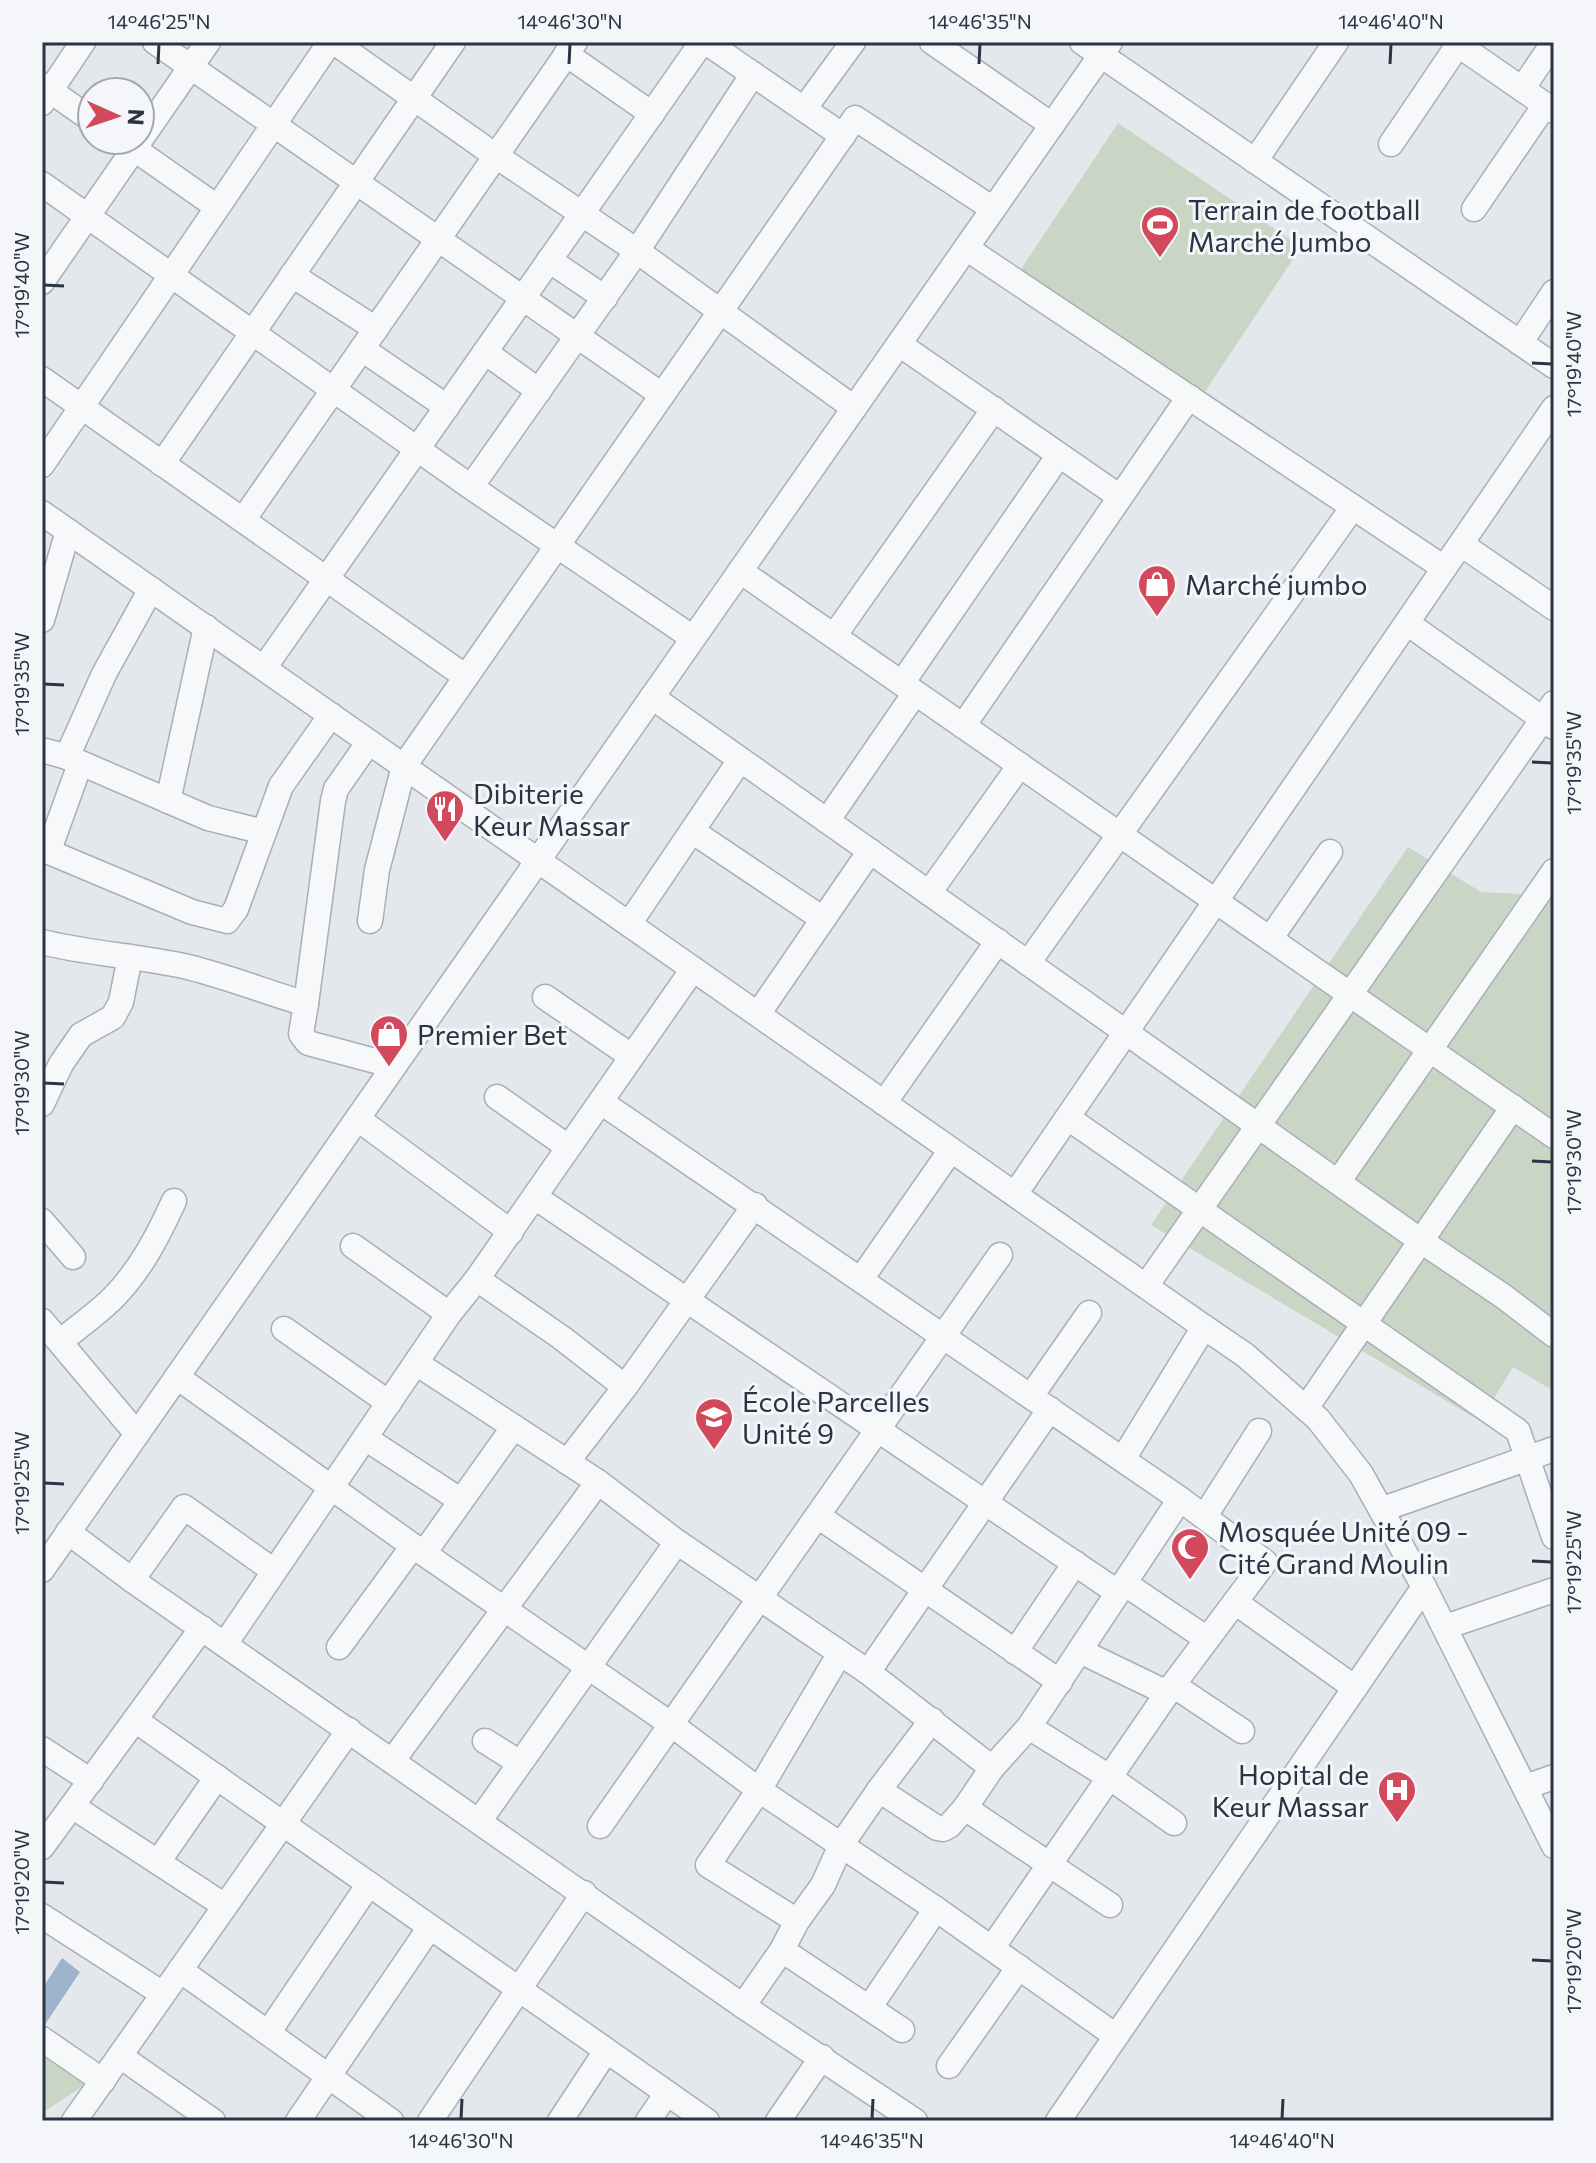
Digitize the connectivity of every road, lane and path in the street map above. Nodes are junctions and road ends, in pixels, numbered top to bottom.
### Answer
1 (83, 42) edge
2 (155, 42) edge
3 (208, 42) edge
4 (332, 42) edge
5 (704, 42) edge
6 (853, 42) edge
7 (932, 42) edge
8 (1554, 42) edge
9 (447, 44) edge
10 (1456, 44) edge
11 (1328, 45) edge
12 (1097, 47) edge
13 (571, 48) edge
14 (191, 67) junction
15 (753, 74) junction
16 (1522, 89) junction
17 (45, 93) edge
18 (414, 99) junction
19 (1550, 108) edge
20 (804, 109) junction
21 (156, 110) edge
22 (76, 111) edge
23 (652, 114) junction
24 (274, 125) junction
25 (1052, 125) junction
26 (843, 136) junction
27 (1391, 144) dead end
28 (121, 156) edge
29 (143, 156) edge
30 (496, 156) junction
31 (1255, 161) junction
32 (356, 182) junction
33 (42, 184) edge
34 (217, 207) junction
35 (993, 209) junction
36 (1474, 209) dead end
37 (581, 214) junction
38 (87, 216) junction
39 (438, 239) junction
40 (966, 248) junction
41 (637, 251) junction
42 (549, 260) junction
43 (171, 275) junction
44 (292, 275) junction
45 (42, 282) edge
46 (1554, 292) edge
47 (523, 298) junction
48 (605, 298) junction
49 (721, 311) junction
50 (252, 332) junction
51 (578, 337) junction
52 (369, 339) junction
53 (1520, 343) junction
54 (899, 344) junction
55 (485, 352) junction
56 (1554, 366) edge
57 (42, 379) edge
58 (334, 389) junction
59 (539, 391) junction
60 (662, 395) junction
61 (1189, 397) junction
62 (82, 407) junction
63 (447, 407) junction
64 (854, 408) junction
65 (1554, 408) edge
66 (994, 409) junction
67 (418, 449) junction
68 (1059, 455) junction
69 (162, 464) junction
70 (42, 465) edge
71 (471, 487) junction
72 (1120, 497) junction
73 (1353, 507) junction
74 (42, 513) edge
75 (243, 520) junction
76 (68, 531) junction
77 (1461, 544) junction
78 (558, 546) junction
79 (1444, 568) junction
80 (740, 571) junction
81 (326, 579) junction
82 (151, 589) junction
83 (1554, 608) edge
84 (42, 620) edge
85 (1407, 623) junction
86 (206, 627) junction
87 (834, 636) junction
88 (693, 638) junction
89 (264, 668) junction
90 (466, 677) junction
91 (909, 688) junction
92 (652, 697) junction
93 (331, 715) junction
94 (1550, 716) edge
95 (963, 726) junction
96 (369, 742) junction
97 (42, 750) edge
98 (740, 760) junction
99 (73, 761) junction
100 (1020, 765) junction
101 (404, 766) junction
102 (168, 801) junction
103 (827, 821) junction
104 (692, 831) junction
105 (264, 832) junction
106 (1120, 834) junction
107 (46, 850) edge
108 (870, 851) junction
109 (1330, 852) dead end
110 (538, 860) junction
111 (1554, 871) edge
112 (929, 893) junction
113 (1216, 901) junction
114 (823, 919) junction
115 (370, 921) dead end
116 (629, 924) junction
117 (1270, 939) junction
118 (998, 941) junction
119 (42, 942) edge
120 (130, 957) junction
121 (1028, 963) junction
122 (693, 969) junction
123 (1350, 994) junction
124 (545, 997) dead end
125 (306, 1004) junction
126 (758, 1014) junction
127 (1126, 1032) junction
128 (1430, 1050) junction
129 (631, 1056) junction
130 (394, 1066) junction
131 (497, 1097) dead end
132 (601, 1102) junction
133 (884, 1103) junction
134 (42, 1104) edge
135 (1513, 1107) junction
136 (1068, 1118) junction
137 (358, 1119) junction
138 (1258, 1126) junction
139 (1554, 1136) edge
140 (568, 1147) junction
141 (951, 1150) junction
142 (1338, 1182) junction
143 (1015, 1194) junction
144 (535, 1197) junction
145 (174, 1201) dead end
146 (755, 1205) junction
147 (1200, 1209) junction
148 (42, 1221) edge
149 (511, 1232) junction
150 (1421, 1241) junction
151 (353, 1246) dead end
152 (1000, 1255) dead end
153 (73, 1257) dead end
154 (477, 1279) junction
155 (861, 1279) junction
156 (1146, 1286) junction
157 (686, 1300) junction
158 (1089, 1313) dead end
159 (449, 1314) junction
160 (42, 1321) edge
161 (1364, 1324) junction
162 (1204, 1327) junction
163 (284, 1329) dead end
164 (1554, 1335) edge
165 (944, 1336) junction
166 (61, 1341) junction
167 (416, 1363) junction
168 (177, 1377) junction
169 (625, 1387) junction
170 (1040, 1402) junction
171 (389, 1403) junction
172 (1306, 1408) junction
173 (513, 1428) junction
174 (879, 1430) junction
175 (1259, 1431) dead end
176 (137, 1434) junction
177 (365, 1438) junction
178 (1554, 1449) edge
179 (1123, 1459) junction
180 (1527, 1459) junction
181 (567, 1462) junction
182 (598, 1482) junction
183 (331, 1487) junction
184 (1180, 1499) junction
185 (460, 1500) junction
186 (985, 1503) junction
187 (1383, 1509) junction
188 (818, 1516) junction
189 (1205, 1516) junction
190 (1554, 1537) edge
191 (677, 1542) junction
192 (418, 1549) junction
193 (52, 1550) edge
194 (1075, 1563) junction
195 (274, 1571) junction
196 (132, 1580) junction
197 (1424, 1587) junction
198 (1121, 1588) junction
199 (925, 1589) junction
200 (1554, 1590) edge
201 (760, 1599) junction
202 (1235, 1602) junction
203 (504, 1607) junction
204 (1445, 1627) junction
205 (202, 1628) junction
206 (1207, 1639) junction
207 (225, 1644) junction
208 (339, 1647) dead end
209 (1080, 1651) junction
210 (1015, 1652) junction
211 (840, 1653) junction
212 (588, 1666) junction
213 (868, 1672) junction
214 (1060, 1682) junction
215 (1355, 1688) junction
216 (1170, 1689) junction
217 (135, 1720) junction
218 (932, 1720) junction
219 (672, 1725) junction
220 (1029, 1727) junction
221 (349, 1730) junction
222 (1242, 1731) dead end
223 (485, 1741) dead end
224 (42, 1749) edge
225 (393, 1760) junction
226 (520, 1763) junction
227 (992, 1768) junction
228 (217, 1777) junction
229 (1109, 1777) junction
230 (1554, 1777) edge
231 (91, 1781) junction
232 (1525, 1787) junction
233 (759, 1790) junction
234 (879, 1790) junction
235 (72, 1806) junction
236 (965, 1808) junction
237 (480, 1820) junction
238 (1174, 1823) dead end
239 (283, 1824) junction
240 (600, 1826) dead end
241 (841, 1845) junction
242 (1554, 1846) edge
243 (42, 1847) edge
244 (158, 1862) junction
245 (1049, 1864) junction
246 (369, 1884) junction
247 (584, 1893) junction
248 (1110, 1905) dead end
249 (225, 1906) junction
250 (936, 1909) junction
251 (42, 1916) edge
252 (797, 1921) junction
253 (430, 1927) junction
254 (992, 1948) junction
255 (782, 1950) junction
256 (1019, 1967) junction
257 (180, 1970) junction
258 (519, 1989) junction
259 (163, 1994) junction
260 (743, 2006) junction
261 (869, 2008) junction
262 (902, 2030) dead end
263 (268, 2033) junction
264 (1116, 2036) junction
265 (42, 2039) edge
266 (606, 2051) junction
267 (120, 2056) junction
268 (822, 2057) junction
269 (949, 2066) dead end
270 (329, 2076) junction
271 (103, 2081) junction
272 (667, 2093) junction
273 (74, 2121) edge
274 (213, 2121) edge
275 (298, 2121) edge
276 (391, 2121) edge
277 (430, 2121) edge
278 (560, 2121) edge
279 (648, 2121) edge
280 (707, 2121) edge
281 (778, 2121) edge
282 (915, 2121) edge
283 (1058, 2121) edge

1 - 17 street
2 - 14 street
3 - 14 street
4 - 18 street
4 - 24 street
5 - 15 street
5 - 23 street
6 - 20 street
7 - 25 street
8 - 16 street
9 - 18 street
10 - 16 street
10 - 27 street
11 - 31 street
12 - 25 street
12 - 31 street
13 - 23 street
13 - 30 street
14 - 21 street
14 - 24 street
15 - 20 street
15 - 41 street
16 - 19 street
17 - 22 street
18 - 30 street
18 - 32 street
19 - 36 street
20 - 26 street
23 - 37 street
24 - 32 street
24 - 34 street
25 - 35 street
26 - 35 street
26 - 49 street
28 - 38 street
29 - 34 street
30 - 37 street
30 - 39 street
31 - 53 street
32 - 39 street
32 - 44 street
33 - 38 street
34 - 43 street
35 - 40 street
37 - 41 street
37 - 42 street
38 - 43 street
38 - 45 street
39 - 47 street
39 - 52 street
40 - 54 street
40 - 61 street
41 - 48 street
41 - 49 street
42 - 47 street
42 - 48 street
43 - 50 street
43 - 62 street
44 - 50 street
44 - 52 street
46 - 53 street
47 - 51 street
47 - 55 street
48 - 51 street
49 - 60 street
49 - 64 street
50 - 58 street
50 - 69 street
51 - 59 street
51 - 60 street
52 - 58 street
52 - 63 street
53 - 56 street
54 - 64 street
54 - 66 street
55 - 59 street
55 - 63 street
57 - 62 street
58 - 67 street
58 - 75 street
59 - 71 street
60 - 78 street
61 - 72 street
61 - 73 street
62 - 69 street
62 - 70 street
63 - 67 street
64 - 80 street
65 - 77 street
66 - 68 street
66 - 87 street
67 - 71 street
67 - 81 street
68 - 72 street
68 - 91 street
69 - 75 street
71 - 78 street
72 - 95 street
73 - 79 street
73 - 106 street
74 - 76 street
75 - 81 street
76 - 82 street
76 - 84 street
77 - 79 street
77 - 83 street
78 - 88 street
78 - 90 street
79 - 85 street
80 - 87 street
80 - 88 street
81 - 89 street
81 - 90 street
82 - 86 street
82 - 99 street
85 - 94 street
85 - 113 street
86 - 89 street
86 - 102 street
87 - 91 street
88 - 92 street
89 - 93 street
90 - 101 street
91 - 95 street
91 - 103 street
92 - 98 street
92 - 110 street
93 - 96 street
93 - 105 street
94 - 123 street
95 - 100 street
96 - 101 street
96 - 125 street
97 - 99 street
98 - 103 street
98 - 104 street
99 - 102 street
99 - 107 street
100 - 106 street
100 - 112 street
101 - 110 street
101 - 115 street
102 - 105 street
103 - 108 street
104 - 114 street
104 - 116 street
105 - 107 street
106 - 113 street
106 - 121 street
108 - 112 street
108 - 114 street
109 - 117 street
110 - 116 street
110 - 130 street
111 - 128 street
112 - 118 street
113 - 117 street
113 - 127 street
114 - 126 street
116 - 122 street
117 - 123 street
118 - 121 street
118 - 133 street
119 - 120 street
120 - 125 street
120 - 134 street
121 - 127 street
122 - 126 street
122 - 129 street
123 - 128 street
123 - 138 street
124 - 129 street
125 - 130 street
126 - 133 street
127 - 136 street
127 - 138 street
128 - 135 street
128 - 142 street
129 - 132 street
130 - 137 street
131 - 140 street
132 - 140 street
132 - 146 street
133 - 141 street
135 - 139 street
135 - 150 street
136 - 143 street
136 - 147 street
137 - 149 street
137 - 168 street
138 - 142 street
138 - 147 street
140 - 144 street
141 - 143 street
141 - 155 street
142 - 150 street
143 - 156 street
144 - 149 street
144 - 157 street
145 - 166 street
146 - 155 street
146 - 157 street
147 - 156 street
147 - 161 street
148 - 153 street
149 - 154 street
150 - 161 street
150 - 164 street
151 - 159 street
152 - 165 street
154 - 159 street
154 - 169 street
155 - 165 street
156 - 162 street
157 - 169 street
157 - 174 street
158 - 170 street
159 - 167 street
160 - 166 street
161 - 172 street
161 - 180 street
162 - 172 street
162 - 179 street
163 - 171 street
165 - 170 street
165 - 174 street
166 - 176 street
167 - 171 street
167 - 173 street
168 - 176 street
168 - 183 street
169 - 181 street
170 - 179 street
170 - 186 street
171 - 177 street
172 - 187 street
173 - 181 street
173 - 185 street
174 - 186 street
174 - 188 street
175 - 189 street
176 - 193 street
177 - 183 street
177 - 185 street
178 - 180 street
179 - 184 street
180 - 187 street
180 - 190 street
181 - 182 street
182 - 191 street
182 - 203 street
183 - 192 street
183 - 195 street
184 - 189 street
184 - 198 street
185 - 192 street
186 - 194 street
186 - 199 street
187 - 197 street
188 - 199 street
188 - 201 street
189 - 202 street
191 - 201 street
191 - 212 street
192 - 203 street
192 - 208 street
193 - 196 street
194 - 198 street
194 - 210 street
195 - 196 street
195 - 207 street
196 - 205 street
197 - 204 street
197 - 215 street
198 - 206 street
198 - 209 street
199 - 210 street
199 - 213 street
200 - 204 street
201 - 211 street
201 - 219 street
202 - 206 street
202 - 215 street
203 - 212 street
203 - 225 street
204 - 232 street
205 - 207 street
205 - 217 street
206 - 216 street
207 - 221 street
209 - 214 street
209 - 216 street
210 - 214 street
211 - 213 street
211 - 233 street
212 - 219 street
212 - 226 street
213 - 218 street
214 - 220 street
215 - 264 street
216 - 222 street
216 - 229 street
217 - 228 street
217 - 231 street
218 - 227 street
218 - 234 street
219 - 233 street
219 - 240 street
220 - 227 street
220 - 229 street
221 - 225 street
221 - 239 street
223 - 226 street
224 - 231 street
225 - 237 street
226 - 237 street
227 - 236 street
228 - 239 street
228 - 244 street
229 - 238 street
229 - 245 street
230 - 232 street
231 - 235 street
232 - 242 street
233 - 241 street
233 - 252 street
234 - 236 street
234 - 241 street
235 - 243 street
235 - 244 street
236 - 245 street
237 - 247 street
239 - 246 street
239 - 249 street
241 - 250 street
241 - 252 street
244 - 249 street
245 - 248 street
245 - 254 street
246 - 253 street
246 - 263 street
247 - 258 street
247 - 260 street
249 - 257 street
250 - 254 street
250 - 261 street
251 - 259 street
252 - 255 street
253 - 258 street
253 - 270 street
254 - 256 street
255 - 260 street
255 - 261 street
256 - 264 street
256 - 269 street
257 - 259 street
257 - 263 street
258 - 266 street
258 - 277 street
259 - 267 street
260 - 268 street
261 - 262 street
263 - 270 street
264 - 283 street
265 - 271 street
266 - 272 street
266 - 278 street
267 - 271 street
267 - 274 street
268 - 281 street
268 - 282 street
270 - 275 street
270 - 276 street
271 - 273 street
272 - 279 street
272 - 280 street

